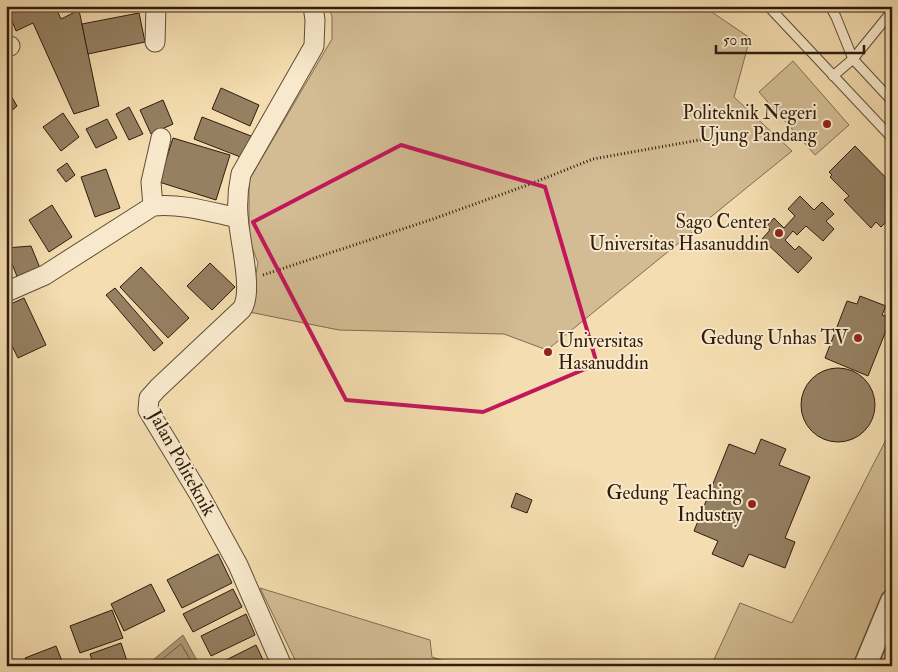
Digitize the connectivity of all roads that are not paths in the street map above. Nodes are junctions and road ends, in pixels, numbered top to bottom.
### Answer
1 (156, 6) edge
2 (313, 6) edge
3 (768, 6) edge
4 (830, 6) edge
5 (892, 11) edge
6 (155, 42) dead end
7 (853, 59) junction
8 (833, 76) junction
9 (892, 101) edge
10 (161, 138) dead end
11 (892, 138) edge
12 (153, 206) junction
13 (238, 218) junction
14 (6, 292) edge
15 (892, 601) edge
16 (282, 666) edge
17 (865, 666) edge

1 - 6 street
2 - 13 street, Jalan Politeknik
3 - 8 lane
4 - 7 lane
5 - 7 lane
7 - 8 lane
7 - 9 lane
8 - 11 lane
10 - 12 street
12 - 13 street
12 - 14 street
13 - 16 street, Jalan Politeknik
15 - 17 street

